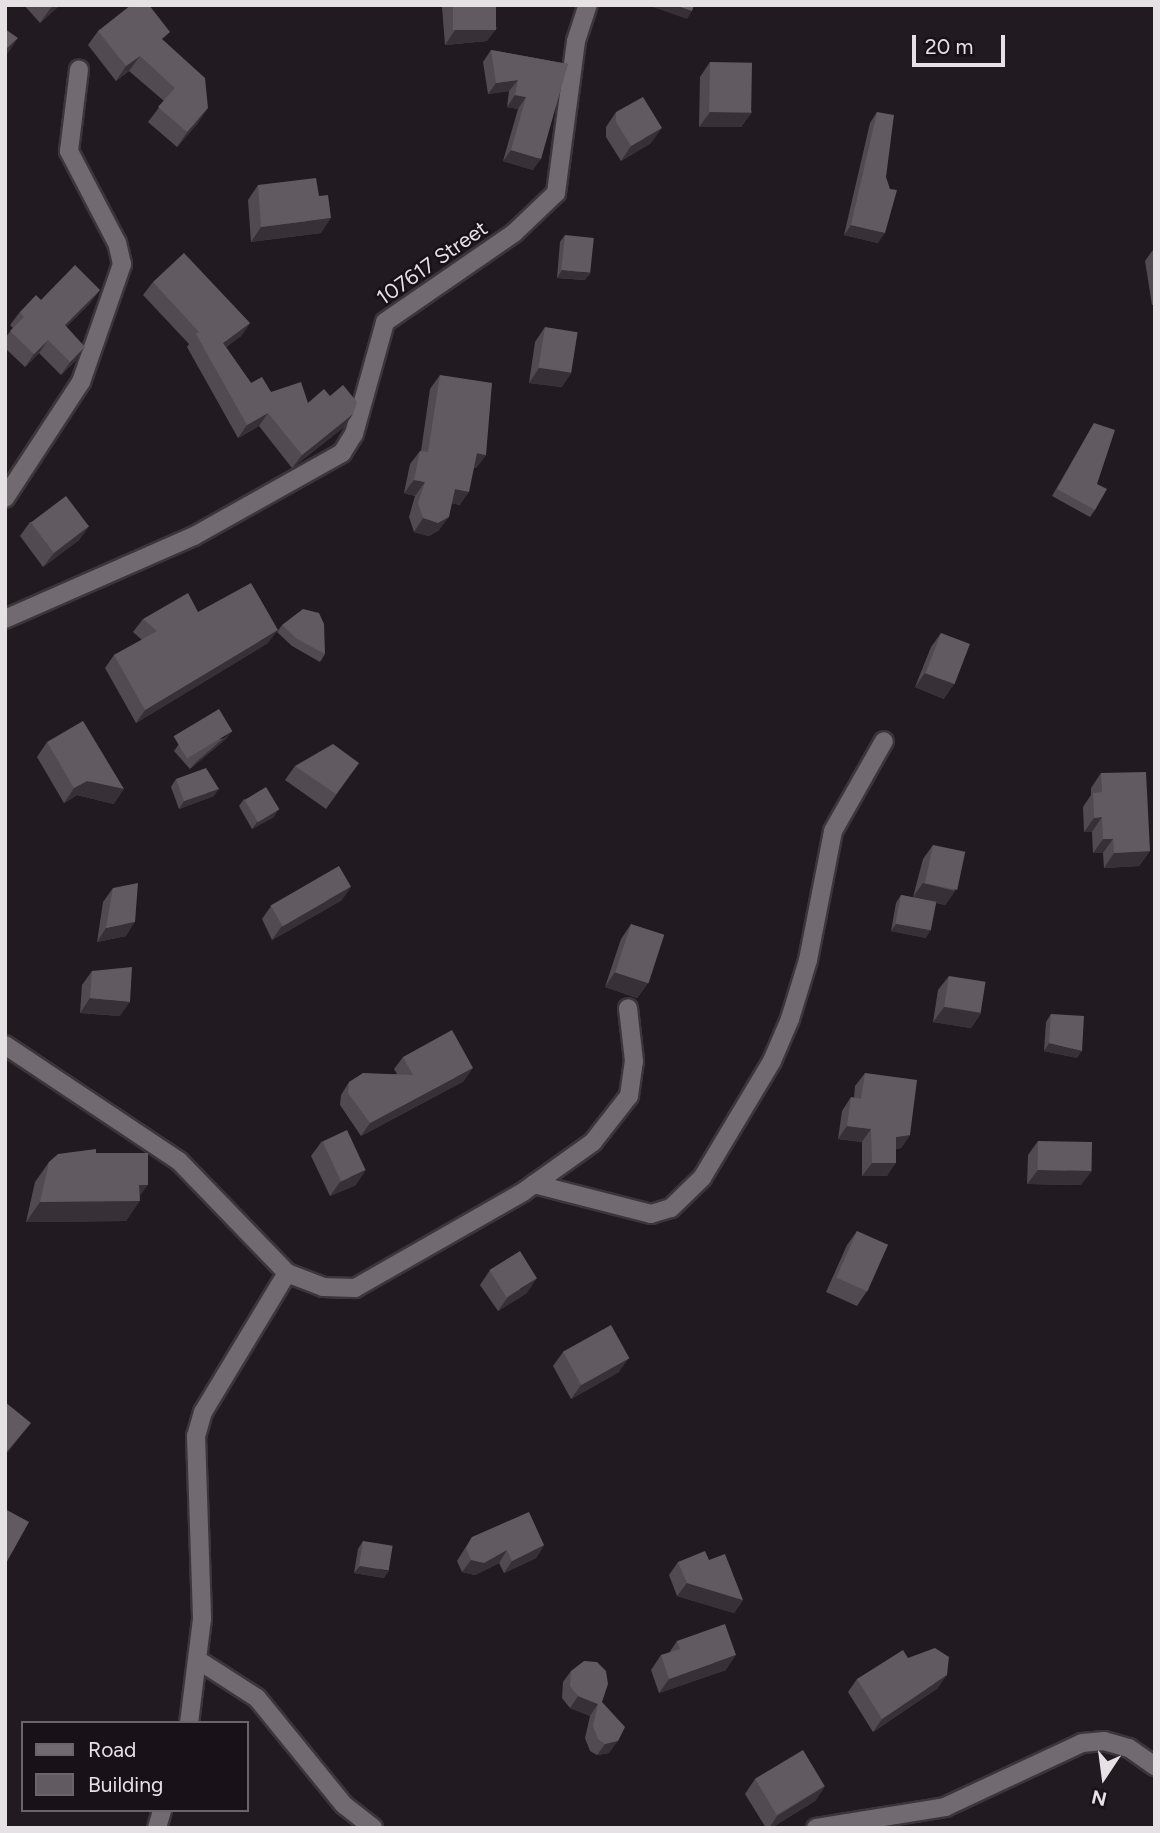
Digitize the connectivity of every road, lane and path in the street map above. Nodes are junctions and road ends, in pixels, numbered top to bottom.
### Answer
1 (588, 5) edge
2 (79, 70) dead end
3 (5, 498) edge
4 (5, 618) edge
5 (884, 741) dead end
6 (628, 1007) dead end
7 (5, 1045) edge
8 (534, 1184) junction
9 (288, 1273) junction
10 (198, 1660) junction
11 (189, 1721) edge
12 (1155, 1766) edge
13 (373, 1828) edge
14 (816, 1828) edge

1 - 4 street, 107617 Street
2 - 3 street
5 - 8 street
6 - 8 street
7 - 9 street
8 - 9 street
9 - 10 street
10 - 11 street
10 - 13 street
12 - 14 street

